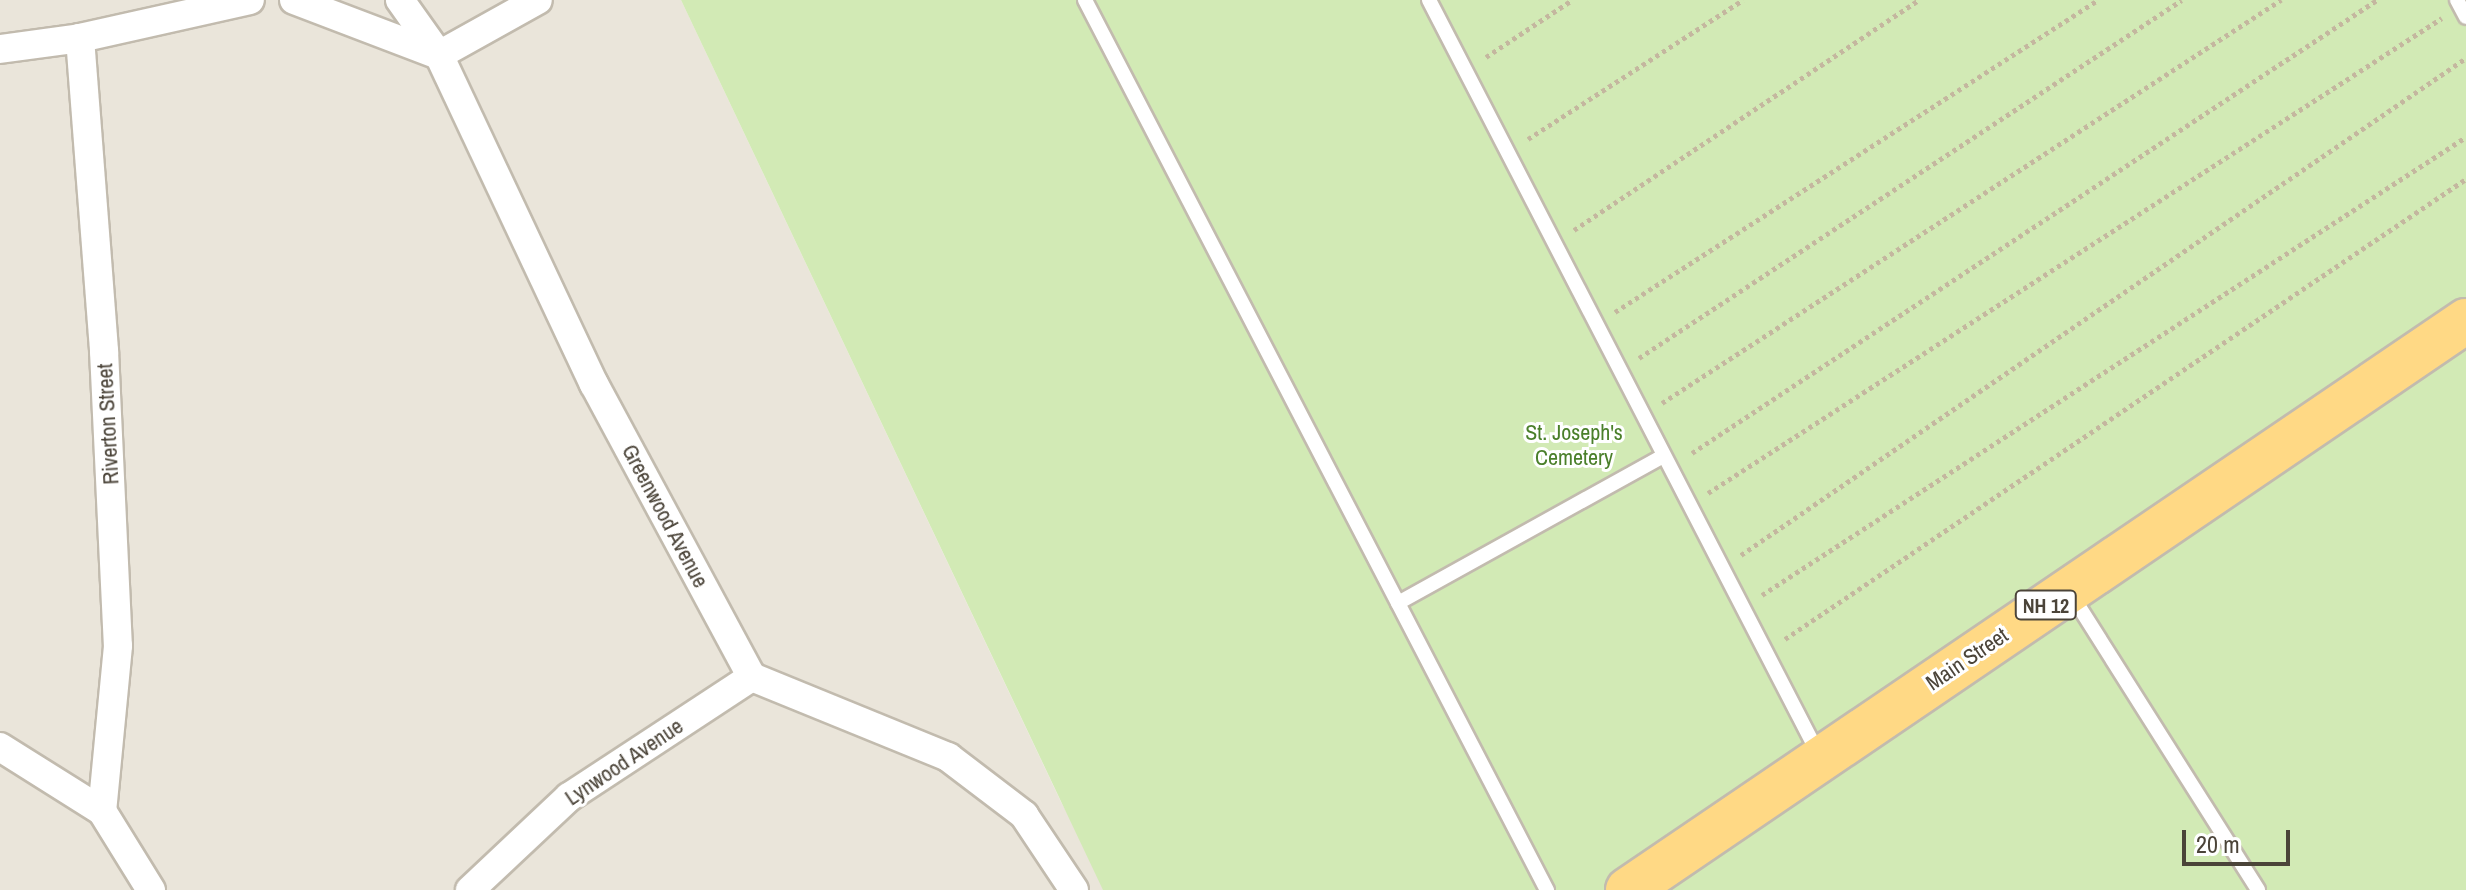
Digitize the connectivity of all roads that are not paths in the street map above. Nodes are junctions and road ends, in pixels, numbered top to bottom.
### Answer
1 (250, 0) edge
2 (294, 0) edge
3 (400, 0) edge
4 (538, 0) edge
5 (1085, 0) edge
6 (1429, 0) edge
7 (80, 38) junction
8 (0, 49) edge
9 (439, 55) junction
10 (2466, 321) edge
11 (1664, 463) junction
12 (2068, 590) junction
13 (1398, 603) junction
14 (752, 677) junction
15 (0, 747) edge
16 (1821, 759) junction
17 (102, 811) junction
18 (151, 890) edge
19 (470, 890) edge
20 (1074, 890) edge
21 (1547, 890) edge
22 (1628, 890) edge
23 (2258, 890) edge

1 - 7 street
2 - 9 street
3 - 9 street, Greenwood Avenue
4 - 9 street
5 - 13 lane
6 - 11 lane
7 - 8 street
7 - 17 street, Riverton Street
9 - 14 street, Greenwood Avenue
10 - 12 highway, Main Street / NH 12
11 - 13 lane
11 - 16 lane
12 - 16 highway, Main Street / NH 12
12 - 23 lane
13 - 21 lane
14 - 19 street, Lynwood Avenue
14 - 20 street
15 - 17 street
16 - 22 highway, Main Street / NH 12
17 - 18 street

